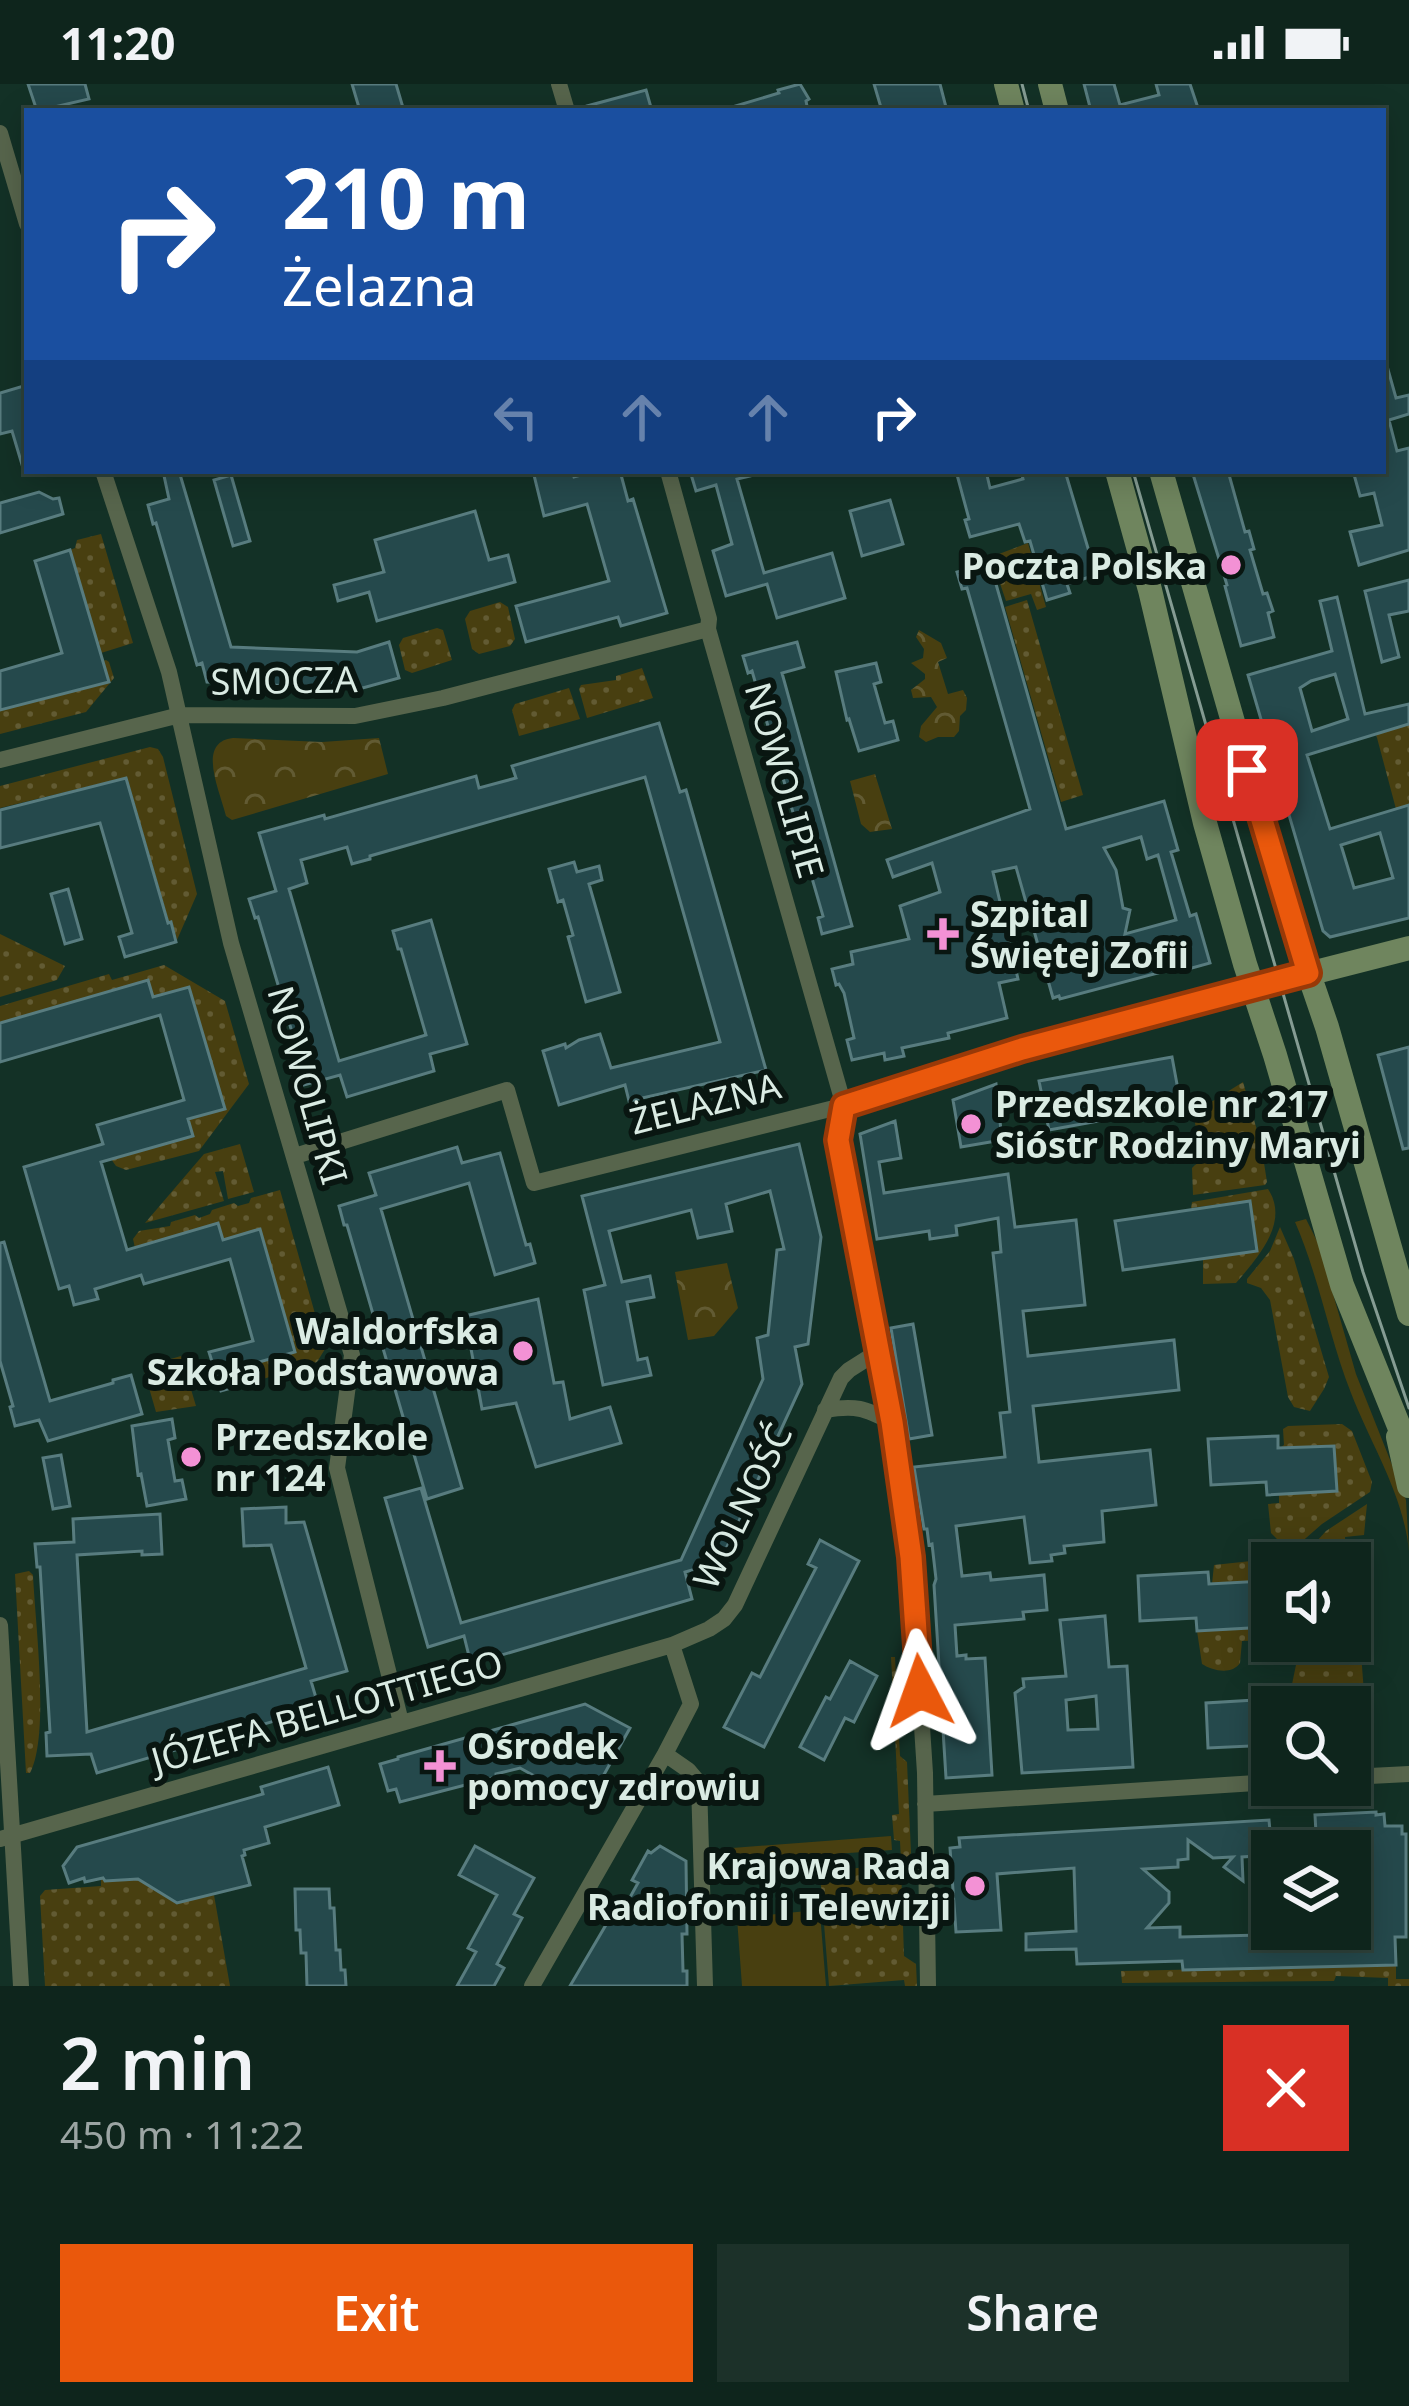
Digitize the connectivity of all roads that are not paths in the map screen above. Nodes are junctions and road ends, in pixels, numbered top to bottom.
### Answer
1 (0, 133) edge
2 (24, 214) edge
3 (104, 474) edge
4 (669, 474) edge
5 (1118, 474) edge
6 (1162, 474) edge
7 (708, 629) junction
8 (180, 715) junction
9 (0, 760) edge
10 (1409, 948) edge
11 (1308, 973) junction
12 (1253, 988) junction
13 (844, 1106) junction
14 (295, 1156) junction
15 (1409, 1314) edge
16 (879, 1351) junction
17 (824, 1410) junction
18 (1393, 1411) junction
19 (892, 1422) junction
20 (1409, 1451) edge
21 (1409, 1486) edge
22 (0, 1624) edge
23 (672, 1645) junction
24 (401, 1722) junction
25 (665, 1754) junction
26 (1409, 1774) edge
27 (1371, 1777) edge
28 (1251, 1783) edge
29 (926, 1804) junction
30 (7, 1837) edge
31 (21, 1986) edge
32 (532, 1986) edge
33 (705, 1986) edge
34 (928, 1986) edge

1 - 2 street
3 - 8 street, NOWOLIPKI
4 - 7 street, NOWOLIPIE
5 - 12 main road
6 - 11 main road
7 - 8 street, SMOCZA
7 - 13 street, NOWOLIPIE
8 - 9 street, SMOCZA
8 - 14 street, NOWOLIPKI
10 - 11 main road, ŻELAZNA
11 - 12 main road, ŻELAZNA
11 - 15 main road
12 - 13 street, ŻELAZNA
12 - 18 main road
13 - 14 street, ŻELAZNA
13 - 16 street, NOWOLIPIE
14 - 24 street, NOWOLIPKI
16 - 17 street, WOLNOŚĆ
16 - 19 street, NOWOLIPIE
17 - 19 street, WOLNOŚĆ
17 - 23 street, WOLNOŚĆ
18 - 20 main road
18 - 21 main road
19 - 29 street, NOWOLIPIE
22 - 30 street
23 - 24 street, JÓZEFA BELLOTTIEGO
23 - 25 street
24 - 30 street, JÓZEFA BELLOTTIEGO
25 - 32 street
25 - 33 street
26 - 27 street
28 - 29 street
29 - 34 street, NOWOLIPIE
30 - 31 street

